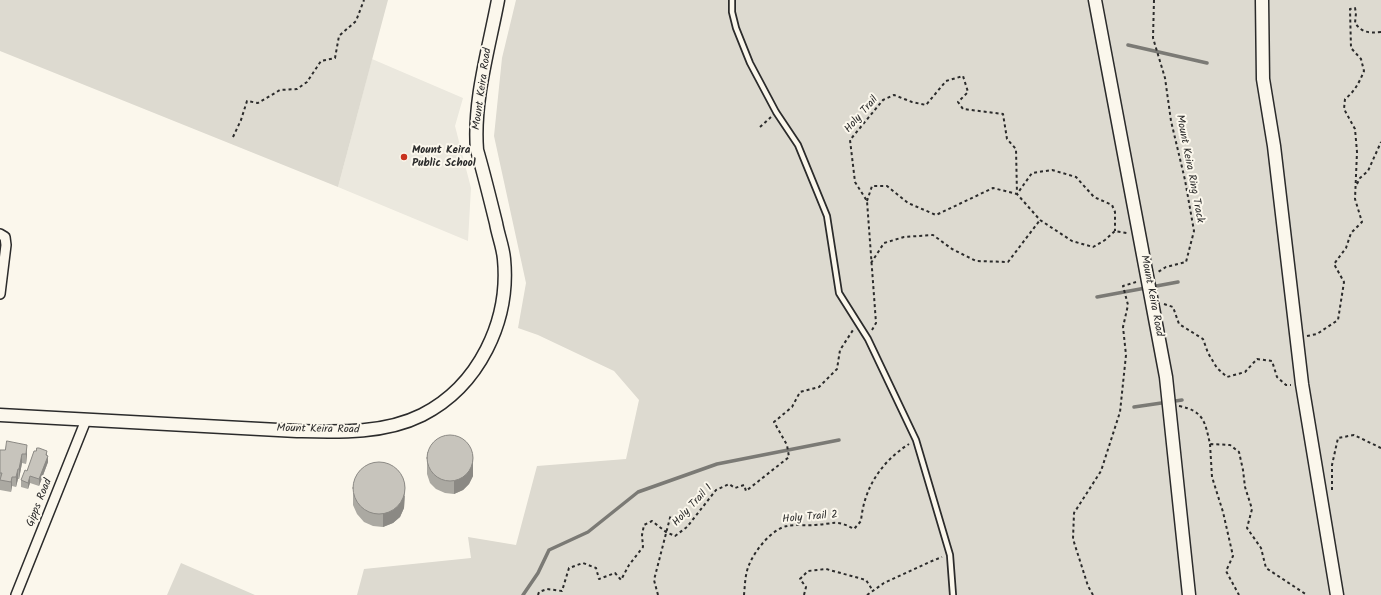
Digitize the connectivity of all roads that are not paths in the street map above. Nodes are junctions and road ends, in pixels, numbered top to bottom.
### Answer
1 (498, 0) edge
2 (732, 0) edge
3 (1096, 0) edge
4 (1262, 0) edge
5 (0, 234) edge
6 (0, 294) edge
7 (0, 415) edge
8 (86, 420) junction
9 (16, 595) edge
10 (953, 595) edge
11 (1189, 595) edge
12 (1337, 595) edge

1 - 8 main road, Mount Keira Road
2 - 10 lane
3 - 11 main road, Mount Keira Road
4 - 12 main road
5 - 6 street
7 - 8 main road, Mount Keira Road
8 - 9 street, Gipps Road

